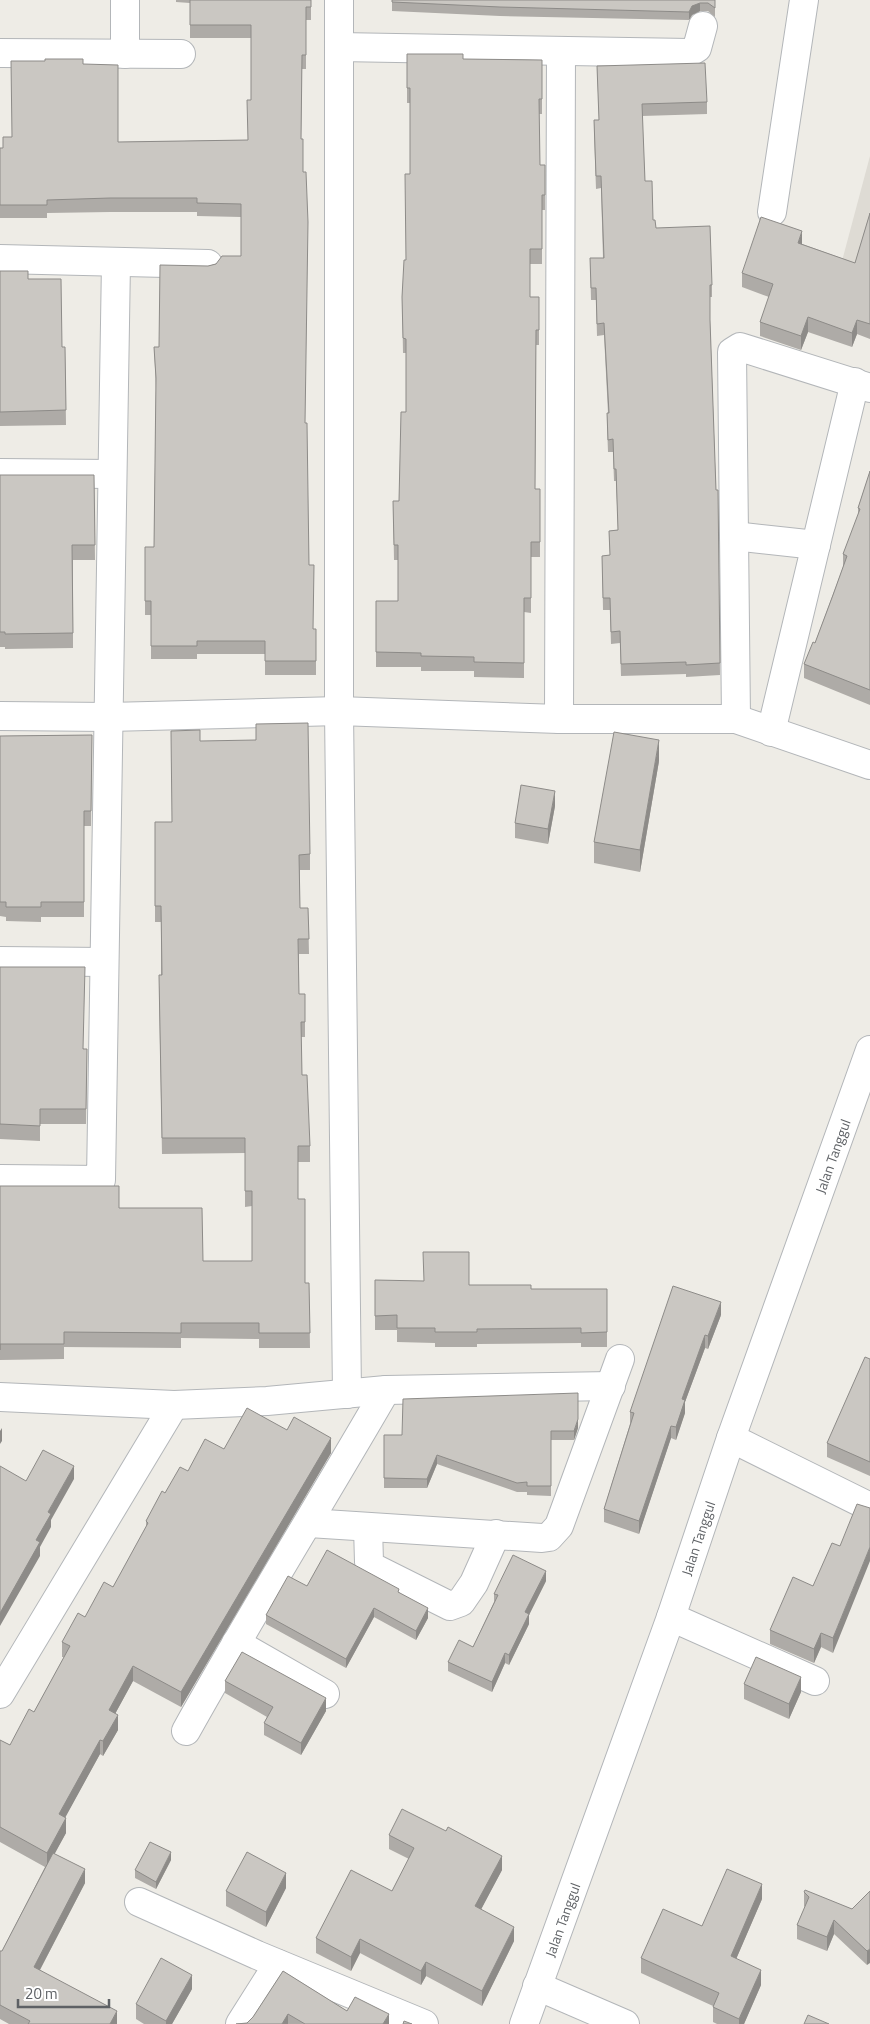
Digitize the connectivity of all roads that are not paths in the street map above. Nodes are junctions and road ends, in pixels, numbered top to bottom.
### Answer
1 (125, 0) edge
2 (339, 0) edge
3 (804, 0) edge
4 (703, 26) dead end
5 (339, 47) junction
6 (561, 51) junction
7 (0, 53) edge
8 (125, 54) junction
9 (181, 54) dead end
10 (772, 212) dead end
11 (0, 259) edge
12 (116, 262) junction
13 (208, 264) edge
14 (863, 385) edge
15 (0, 473) edge
16 (112, 474) junction
17 (734, 536) junction
18 (816, 545) junction
19 (339, 711) junction
20 (0, 716) edge
21 (109, 717) junction
22 (559, 719) junction
23 (736, 720) junction
24 (771, 732) junction
25 (870, 765) edge
26 (0, 961) edge
27 (104, 962) junction
28 (870, 1050) edge
29 (862, 1095) edge
30 (0, 1178) edge
31 (620, 1359) dead end
32 (611, 1386) junction
33 (386, 1390) junction
34 (347, 1394) junction
35 (0, 1398) edge
36 (174, 1405) junction
37 (731, 1438) junction
38 (870, 1507) edge
39 (309, 1523) junction
40 (368, 1527) junction
41 (496, 1534) junction
42 (671, 1617) junction
43 (236, 1642) junction
44 (815, 1680) dead end
45 (0, 1694) edge
46 (325, 1694) dead end
47 (186, 1731) dead end
48 (139, 1902) dead end
49 (278, 1964) junction
50 (542, 1988) junction
51 (240, 2024) edge
52 (424, 2024) edge
53 (524, 2024) edge
54 (625, 2024) edge

1 - 8 street
2 - 5 street
3 - 10 street
4 - 6 street
5 - 6 street
5 - 19 street
6 - 22 street
7 - 8 street
8 - 9 street
11 - 12 street
12 - 13 street
12 - 16 street
14 - 17 street
14 - 18 street
15 - 16 street
16 - 21 street
17 - 18 street
17 - 23 street
18 - 24 street
19 - 21 street
19 - 22 street
19 - 34 street
20 - 21 street
21 - 27 street
22 - 23 street
23 - 24 street
24 - 25 street
26 - 27 street
27 - 30 street
28 - 29 street, Jalan Tanggul
29 - 37 street, Jalan Tanggul
31 - 32 street
32 - 33 street
32 - 41 street
33 - 34 street
33 - 39 street
34 - 36 street
35 - 36 street
36 - 45 street
37 - 38 street
37 - 42 street, Jalan Tanggul
39 - 40 street
39 - 43 street
40 - 41 street
40 - 41 street
42 - 44 street
42 - 50 street, Jalan Tanggul
43 - 46 street
43 - 47 street
48 - 49 street
49 - 51 street
49 - 52 street
50 - 53 street, Jalan Tanggul
50 - 54 street

